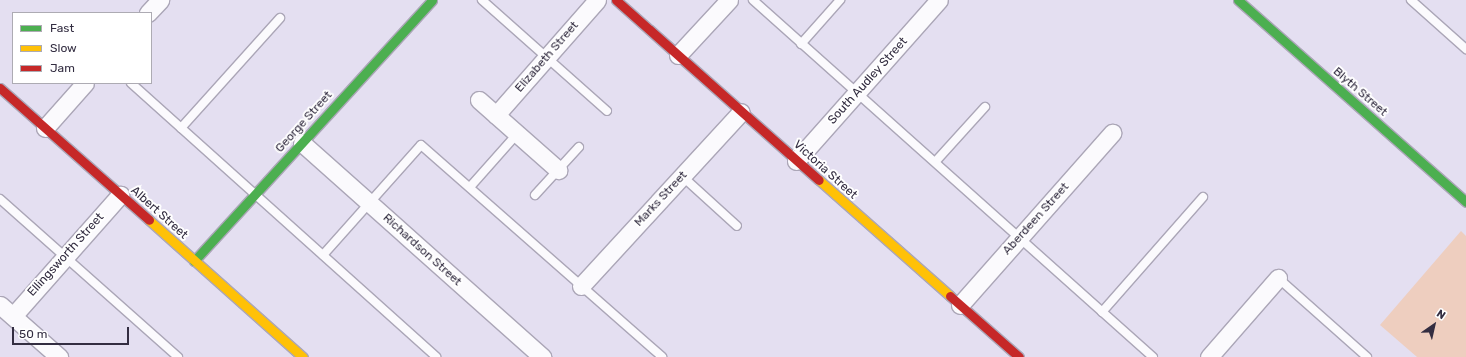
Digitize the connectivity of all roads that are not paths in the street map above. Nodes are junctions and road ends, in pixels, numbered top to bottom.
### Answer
1 (160, 0) edge
2 (432, 0) edge
3 (482, 0) edge
4 (597, 0) edge
5 (616, 0) edge
6 (729, 0) edge
7 (753, 0) edge
8 (840, 0) edge
9 (939, 0) edge
10 (1411, 0) edge
11 (1249, 4) edge
12 (149, 12) edge
13 (280, 18) dead end
14 (801, 44) junction
15 (1466, 48) edge
16 (678, 55) junction
17 (547, 58) junction
18 (84, 84) edge
19 (132, 84) edge
20 (0, 88) edge
21 (857, 93) junction
22 (480, 100) dead end
23 (984, 107) dead end
24 (607, 110) dead end
25 (741, 112) junction
26 (496, 114) junction
27 (45, 128) junction
28 (181, 128) junction
29 (518, 134) junction
30 (1112, 134) dead end
31 (302, 143) junction
32 (580, 147) dead end
33 (796, 161) junction
34 (936, 161) junction
35 (558, 170) junction
36 (682, 176) junction
37 (470, 187) junction
38 (255, 194) junction
39 (120, 195) junction
40 (535, 195) dead end
41 (1203, 197) dead end
42 (0, 199) edge
43 (1466, 202) edge
44 (369, 203) junction
45 (737, 226) dead end
46 (1019, 238) junction
47 (323, 256) junction
48 (65, 257) junction
49 (194, 261) junction
50 (1278, 278) joint
51 (581, 286) junction
52 (0, 305) edge
53 (960, 305) junction
54 (1102, 312) junction
55 (13, 316) junction
56 (1362, 355) edge
57 (59, 357) edge
58 (178, 357) edge
59 (303, 357) edge
60 (436, 357) edge
61 (542, 357) edge
62 (662, 357) edge
63 (1019, 357) edge
64 (1153, 357) edge
65 (1208, 357) edge

1 - 12 street
2 - 31 street, George Street
3 - 17 lane
4 - 17 street, Elizabeth Street
5 - 16 street, Victoria Street
6 - 16 street
7 - 14 lane
8 - 14 lane
9 - 21 street, South Audley Street
10 - 15 lane
11 - 43 street, Blyth Street
13 - 28 lane
14 - 21 lane
16 - 25 street, Victoria Street
17 - 24 lane
17 - 26 street, Elizabeth Street
18 - 27 street
19 - 28 lane
20 - 27 street, Albert Street
21 - 33 street, South Audley Street
21 - 34 lane
22 - 26 street
23 - 34 lane
25 - 33 street, Victoria Street
25 - 36 street, Marks Street
26 - 29 street
27 - 39 street, Albert Street
28 - 38 lane
29 - 35 street
29 - 37 lane
30 - 46 street, Aberdeen Street
31 - 38 street, George Street
31 - 44 street, Richardson Street
32 - 35 lane
33 - 53 street, Victoria Street
34 - 46 lane
35 - 40 lane
36 - 45 lane
36 - 51 street, Marks Street
37 - 44 lane
37 - 51 lane
38 - 47 lane
38 - 49 street, George Street
39 - 48 street, Ellingsworth Street
39 - 49 street, Albert Street
41 - 54 lane
42 - 48 lane
44 - 47 lane
44 - 61 street, Richardson Street
46 - 53 street, Aberdeen Street
46 - 54 lane
47 - 60 lane
48 - 55 street, Ellingsworth Street
48 - 58 lane
49 - 59 street, Albert Street
50 - 56 lane
50 - 65 street
51 - 62 lane
52 - 55 street
53 - 63 street, Victoria Street
54 - 64 lane
55 - 57 street

